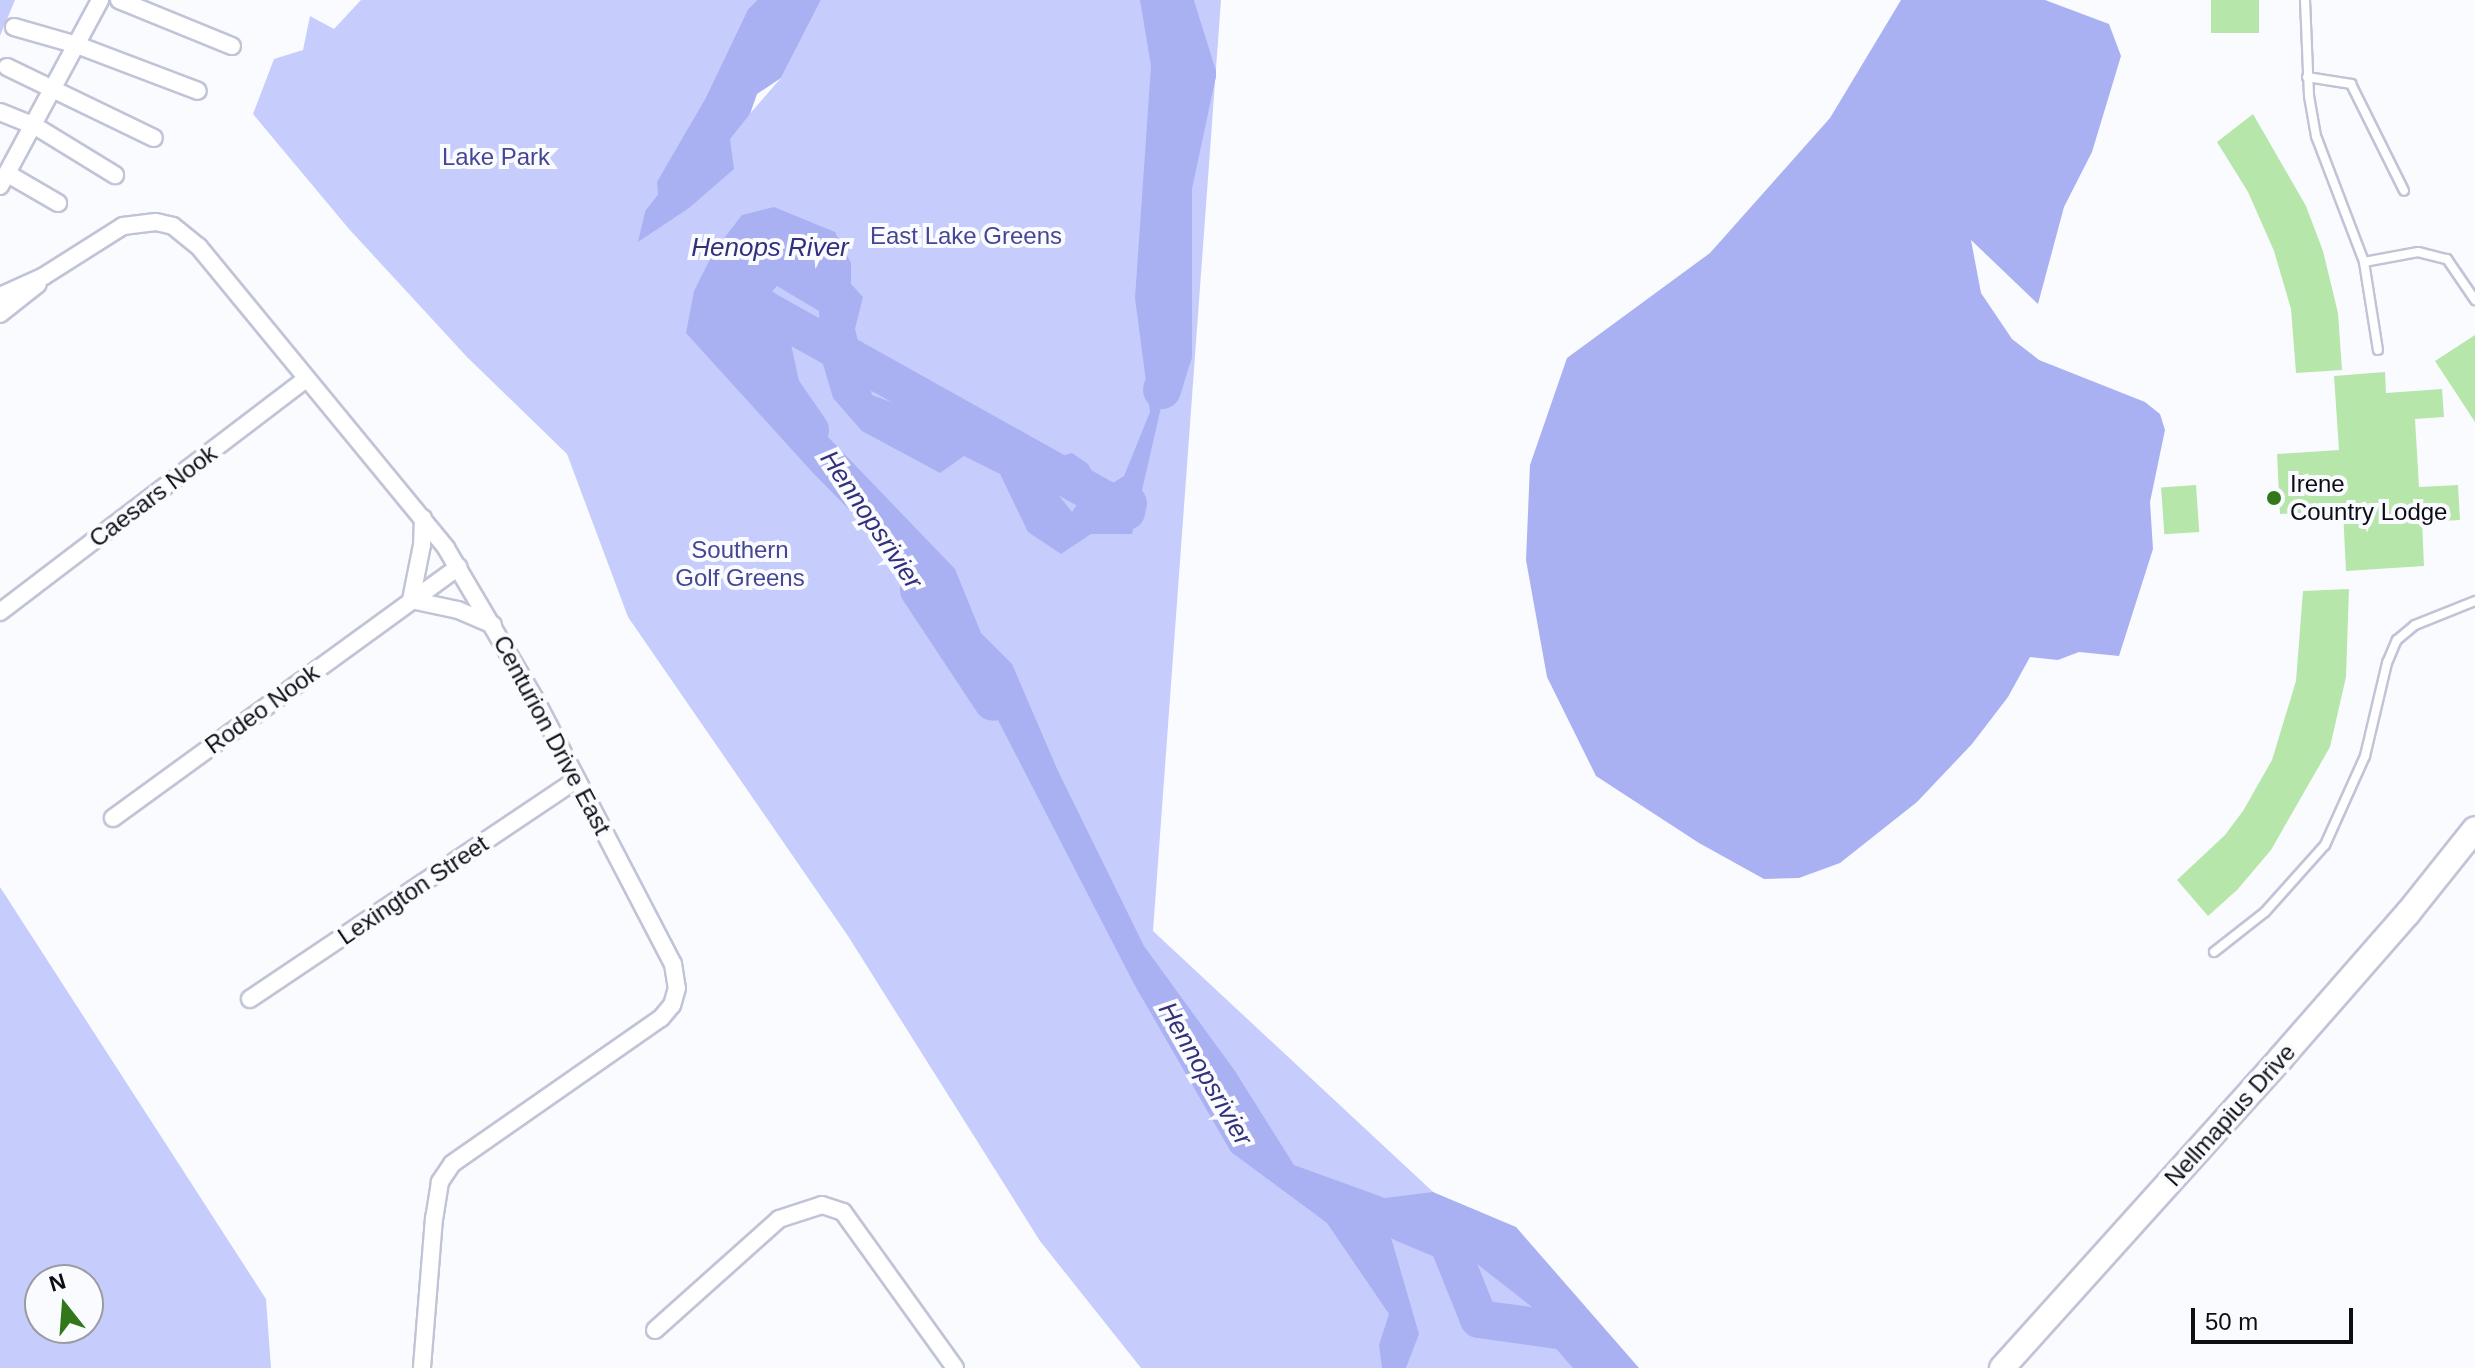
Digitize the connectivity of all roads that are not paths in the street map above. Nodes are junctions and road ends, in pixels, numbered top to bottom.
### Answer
1 (100, 0) edge
2 (119, 0) edge
3 (2305, 0) edge
4 (14, 27) dead end
5 (77, 45) junction
6 (232, 46) dead end
7 (7, 67) dead end
8 (2307, 77) junction
9 (55, 90) junction
10 (198, 91) dead end
11 (0, 112) edge
12 (35, 126) junction
13 (154, 138) dead end
14 (115, 175) dead end
15 (4, 180) edge
16 (2404, 191) dead end
17 (58, 203) dead end
18 (2364, 262) junction
19 (44, 276) junction
20 (0, 296) edge
21 (2475, 300) edge
22 (0, 314) edge
23 (2378, 350) dead end
24 (305, 380) junction
25 (423, 518) junction
26 (458, 567) junction
27 (411, 600) junction
28 (2475, 601) edge
29 (0, 612) edge
30 (493, 625) junction
31 (576, 780) junction
32 (113, 818) dead end
33 (2475, 829) edge
34 (2475, 840) edge
35 (2453, 857) junction
36 (2214, 952) dead end
37 (250, 999) dead end
38 (655, 1330) dead end
39 (422, 1368) edge
40 (955, 1368) edge
41 (2002, 1368) edge

1 - 5 street
2 - 6 street
3 - 8 lane
4 - 5 street
5 - 9 street
5 - 10 street
7 - 9 street
8 - 16 lane
8 - 18 lane
9 - 12 street
9 - 13 street
11 - 12 street
12 - 14 street
12 - 15 street
15 - 17 street
18 - 21 lane
18 - 23 lane
19 - 20 street, Centurion Drive East
19 - 22 street, Centurion Drive East
19 - 24 street, Centurion Drive East
24 - 25 street, Centurion Drive East
24 - 29 street, Caesars Nook
25 - 26 street, Centurion Drive East
25 - 27 street
26 - 27 street, Rodeo Nook
26 - 30 street, Centurion Drive East
27 - 30 street
27 - 32 street, Rodeo Nook
28 - 36 lane
30 - 31 street, Centurion Drive East
31 - 37 street, Lexington Street
31 - 39 street, Centurion Drive East
33 - 35 main road, Nellmapius Drive
34 - 35 main road, Nellmapius Drive
35 - 41 main road, Nellmapius Drive
38 - 40 street

